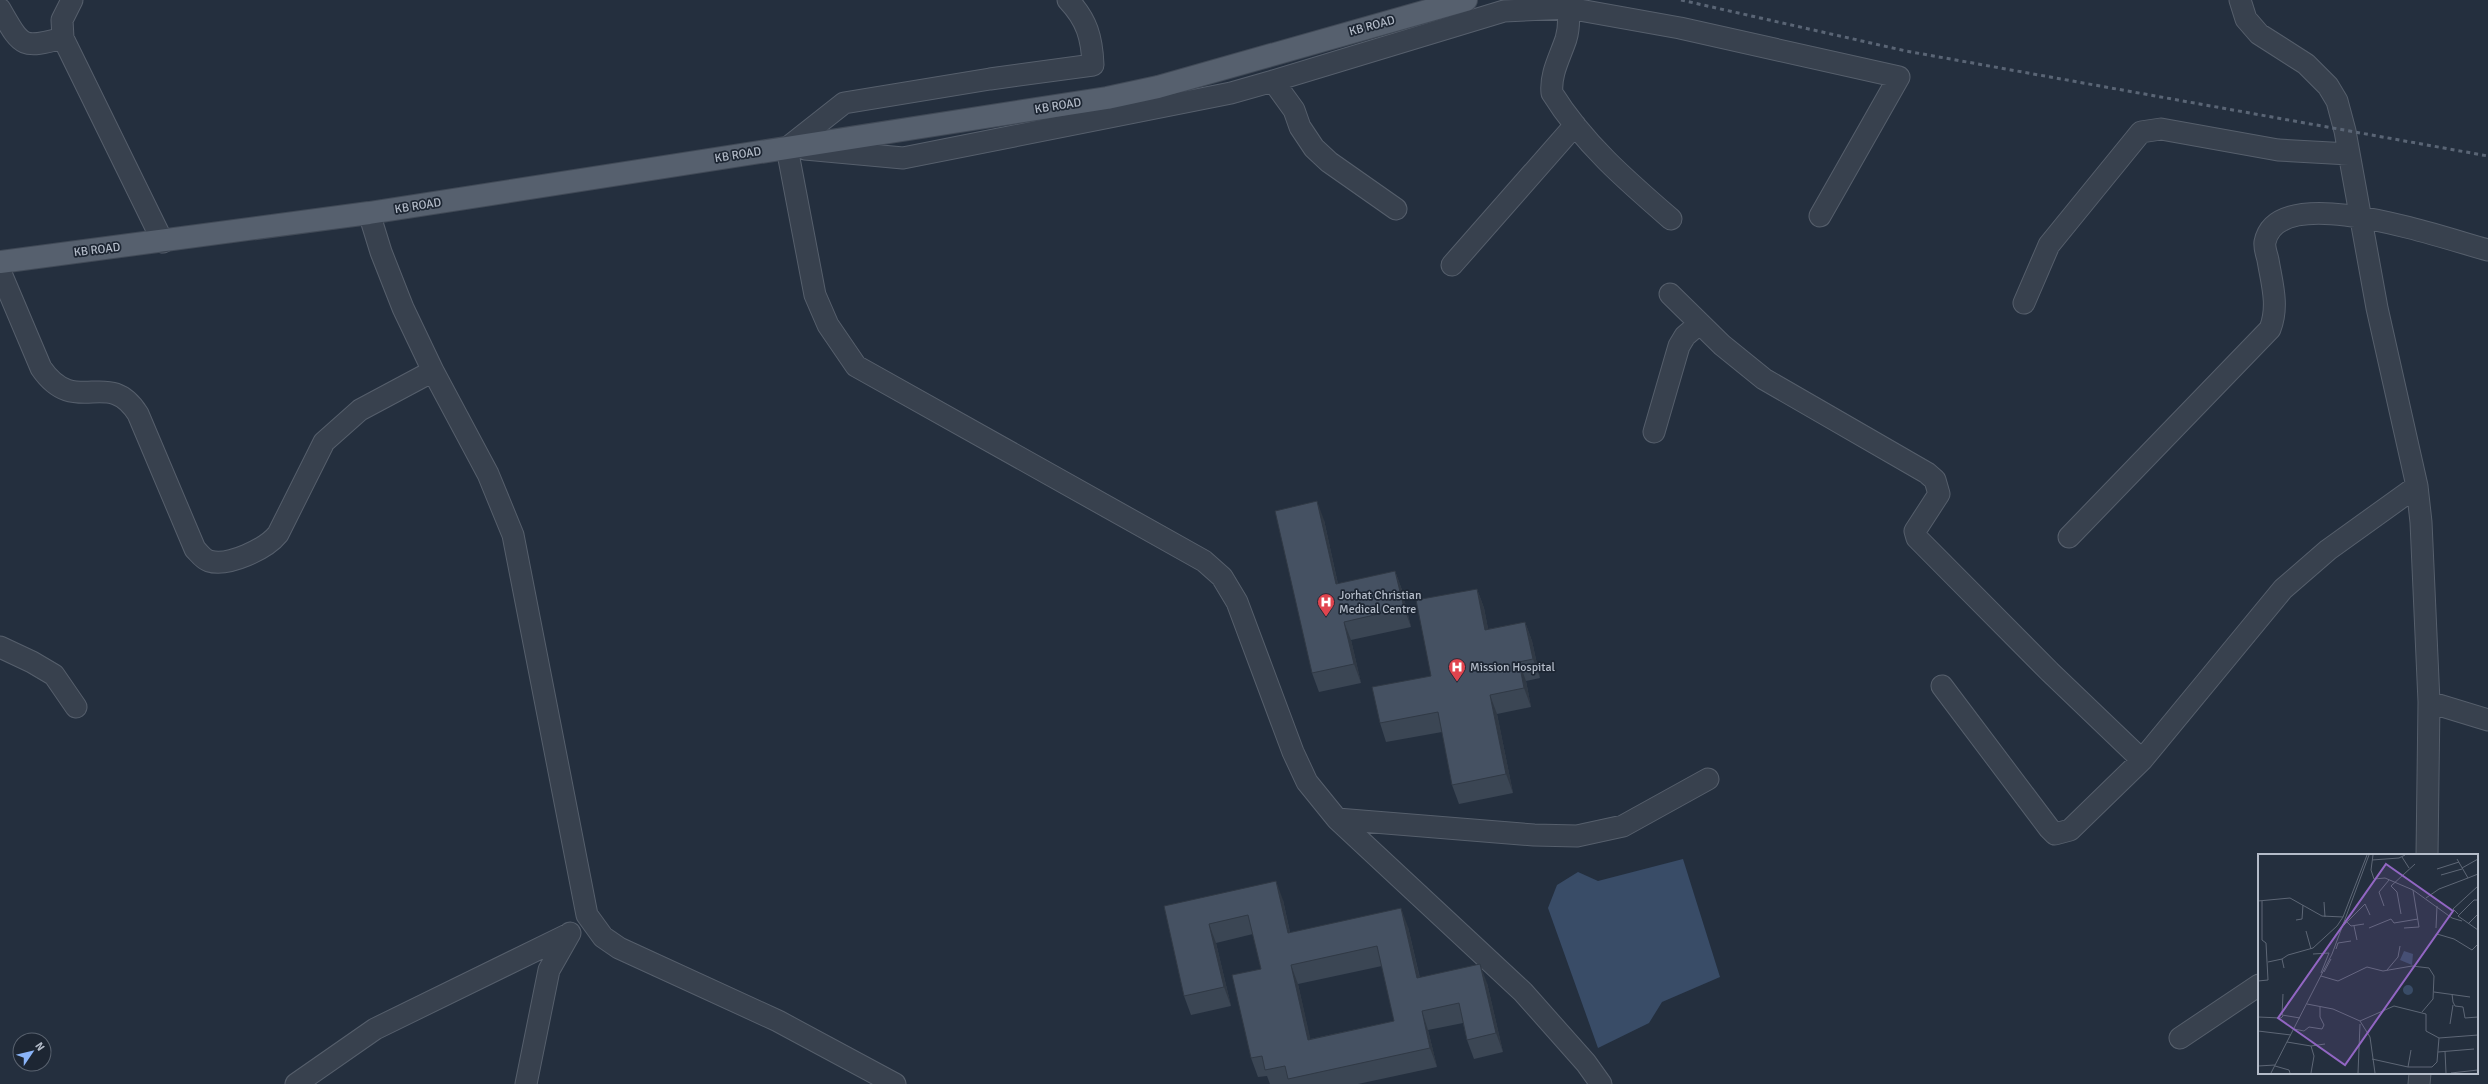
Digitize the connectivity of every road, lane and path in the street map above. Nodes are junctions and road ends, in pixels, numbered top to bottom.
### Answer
1 (72, 0) edge
2 (1068, 0) edge
3 (1466, 0) edge
4 (2240, 0) edge
5 (1568, 8) junction
6 (0, 9) edge
7 (63, 38) junction
8 (1273, 81) junction
9 (1575, 125) junction
10 (787, 148) junction
11 (2349, 154) junction
12 (1396, 209) dead end
13 (369, 213) junction
14 (1820, 216) dead end
15 (2361, 217) junction
16 (1671, 219) dead end
17 (163, 242) junction
18 (2488, 250) edge
19 (0, 262) edge
20 (1452, 265) dead end
21 (0, 271) edge
22 (1670, 294) dead end
23 (2024, 303) dead end
24 (1699, 324) junction
25 (433, 371) junction
26 (1654, 432) dead end
27 (2417, 486) junction
28 (2068, 537) dead end
29 (0, 647) edge
30 (1942, 686) dead end
31 (2429, 702) junction
32 (76, 707) dead end
33 (2488, 720) edge
34 (2142, 760) junction
35 (1708, 779) dead end
36 (1337, 819) junction
37 (2427, 854) edge
38 (587, 915) junction
39 (569, 934) junction
40 (2258, 986) edge
41 (2180, 1038) dead end
42 (2420, 1074) edge
43 (296, 1084) edge
44 (526, 1084) edge
45 (895, 1084) edge
46 (1601, 1084) edge
47 (2419, 1084) edge

1 - 7 street
2 - 10 street
3 - 10 main road, KB ROAD
4 - 11 street
5 - 8 street
5 - 9 street
5 - 14 street
6 - 7 street
7 - 17 street
8 - 10 street
8 - 12 street
9 - 16 street
9 - 20 street
10 - 13 main road, KB ROAD
10 - 36 street
11 - 15 street
11 - 23 street
13 - 17 main road, KB ROAD
13 - 25 street
15 - 18 street
15 - 27 street
15 - 28 street
17 - 19 main road, KB ROAD
21 - 25 street
22 - 24 street
24 - 26 street
24 - 34 street
25 - 38 street
27 - 31 street
27 - 34 street
29 - 32 street
30 - 34 street
31 - 33 street
31 - 37 street
35 - 36 street
36 - 46 street
38 - 39 street
38 - 45 street
39 - 43 street
39 - 44 street
40 - 41 street
42 - 47 street

